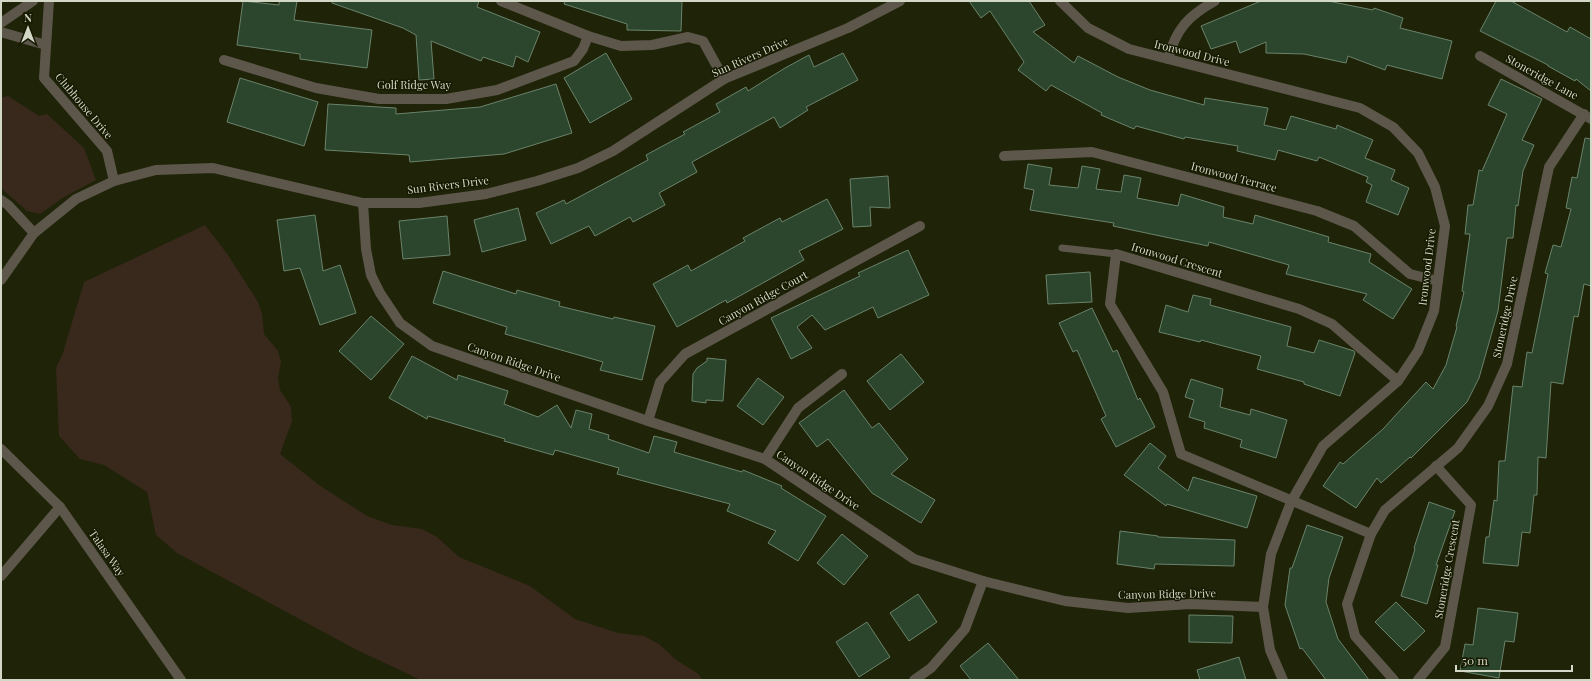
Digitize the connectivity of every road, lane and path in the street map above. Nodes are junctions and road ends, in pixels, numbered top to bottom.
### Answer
1 (33, 1) edge
2 (49, 1) edge
3 (502, 1) edge
4 (900, 1) edge
5 (1060, 1) edge
6 (1215, 1) edge
7 (1, 22) edge
8 (1, 32) edge
9 (588, 36) junction
10 (46, 45) junction
11 (1480, 56) dead end
12 (1168, 59) junction
13 (224, 60) dead end
14 (724, 79) junction
15 (1587, 117) edge
16 (1004, 156) dead end
17 (114, 181) junction
18 (1, 200) edge
19 (362, 203) junction
20 (920, 226) dead end
21 (34, 233) junction
22 (1062, 248) dead end
23 (1116, 254) junction
24 (1, 280) edge
25 (1438, 281) junction
26 (842, 374) dead end
27 (1398, 381) junction
28 (648, 421) junction
29 (1, 449) edge
30 (765, 459) junction
31 (1436, 466) junction
32 (1292, 502) junction
33 (60, 507) junction
34 (1371, 534) junction
35 (1, 576) edge
36 (982, 581) junction
37 (1263, 607) junction
38 (181, 680) edge
39 (914, 680) edge
40 (1283, 680) edge
41 (1394, 680) edge
42 (1418, 680) edge

1 - 7 street
2 - 10 street, Clubhouse Drive
3 - 9 street
4 - 14 street, Sun Rivers Drive
5 - 12 street, Ironwood Drive
6 - 12 street
8 - 10 street
9 - 13 street, Golf Ridge Way
9 - 14 street
10 - 17 street, Clubhouse Drive
11 - 15 street, Stoneridge Lane
12 - 25 street, Ironwood Drive
14 - 19 street, Sun Rivers Drive
15 - 31 street, Stoneridge Drive
16 - 25 street, Ironwood Terrace
17 - 19 street, Sun Rivers Drive
17 - 21 street, Sun Rivers Drive
18 - 21 street
19 - 28 street, Canyon Ridge Drive
20 - 28 street, Canyon Ridge Court
21 - 24 street, Sun Rivers Drive
22 - 23 lane
23 - 27 street, Ironwood Crescent
23 - 32 street, Ironwood Crescent
25 - 27 street, Ironwood Drive
26 - 30 street
27 - 32 street, Ironwood Drive
28 - 30 street, Canyon Ridge Drive
29 - 33 street, Talasa Way
30 - 36 street, Canyon Ridge Drive
31 - 34 street, Stoneridge Drive
31 - 42 street, Stoneridge Crescent
32 - 34 street
32 - 37 street, Ironwood Drive
33 - 35 street
33 - 38 street, Talasa Way
34 - 41 street, Stoneridge Drive
36 - 37 street, Canyon Ridge Drive
36 - 39 street
37 - 40 street, Ironwood Drive

